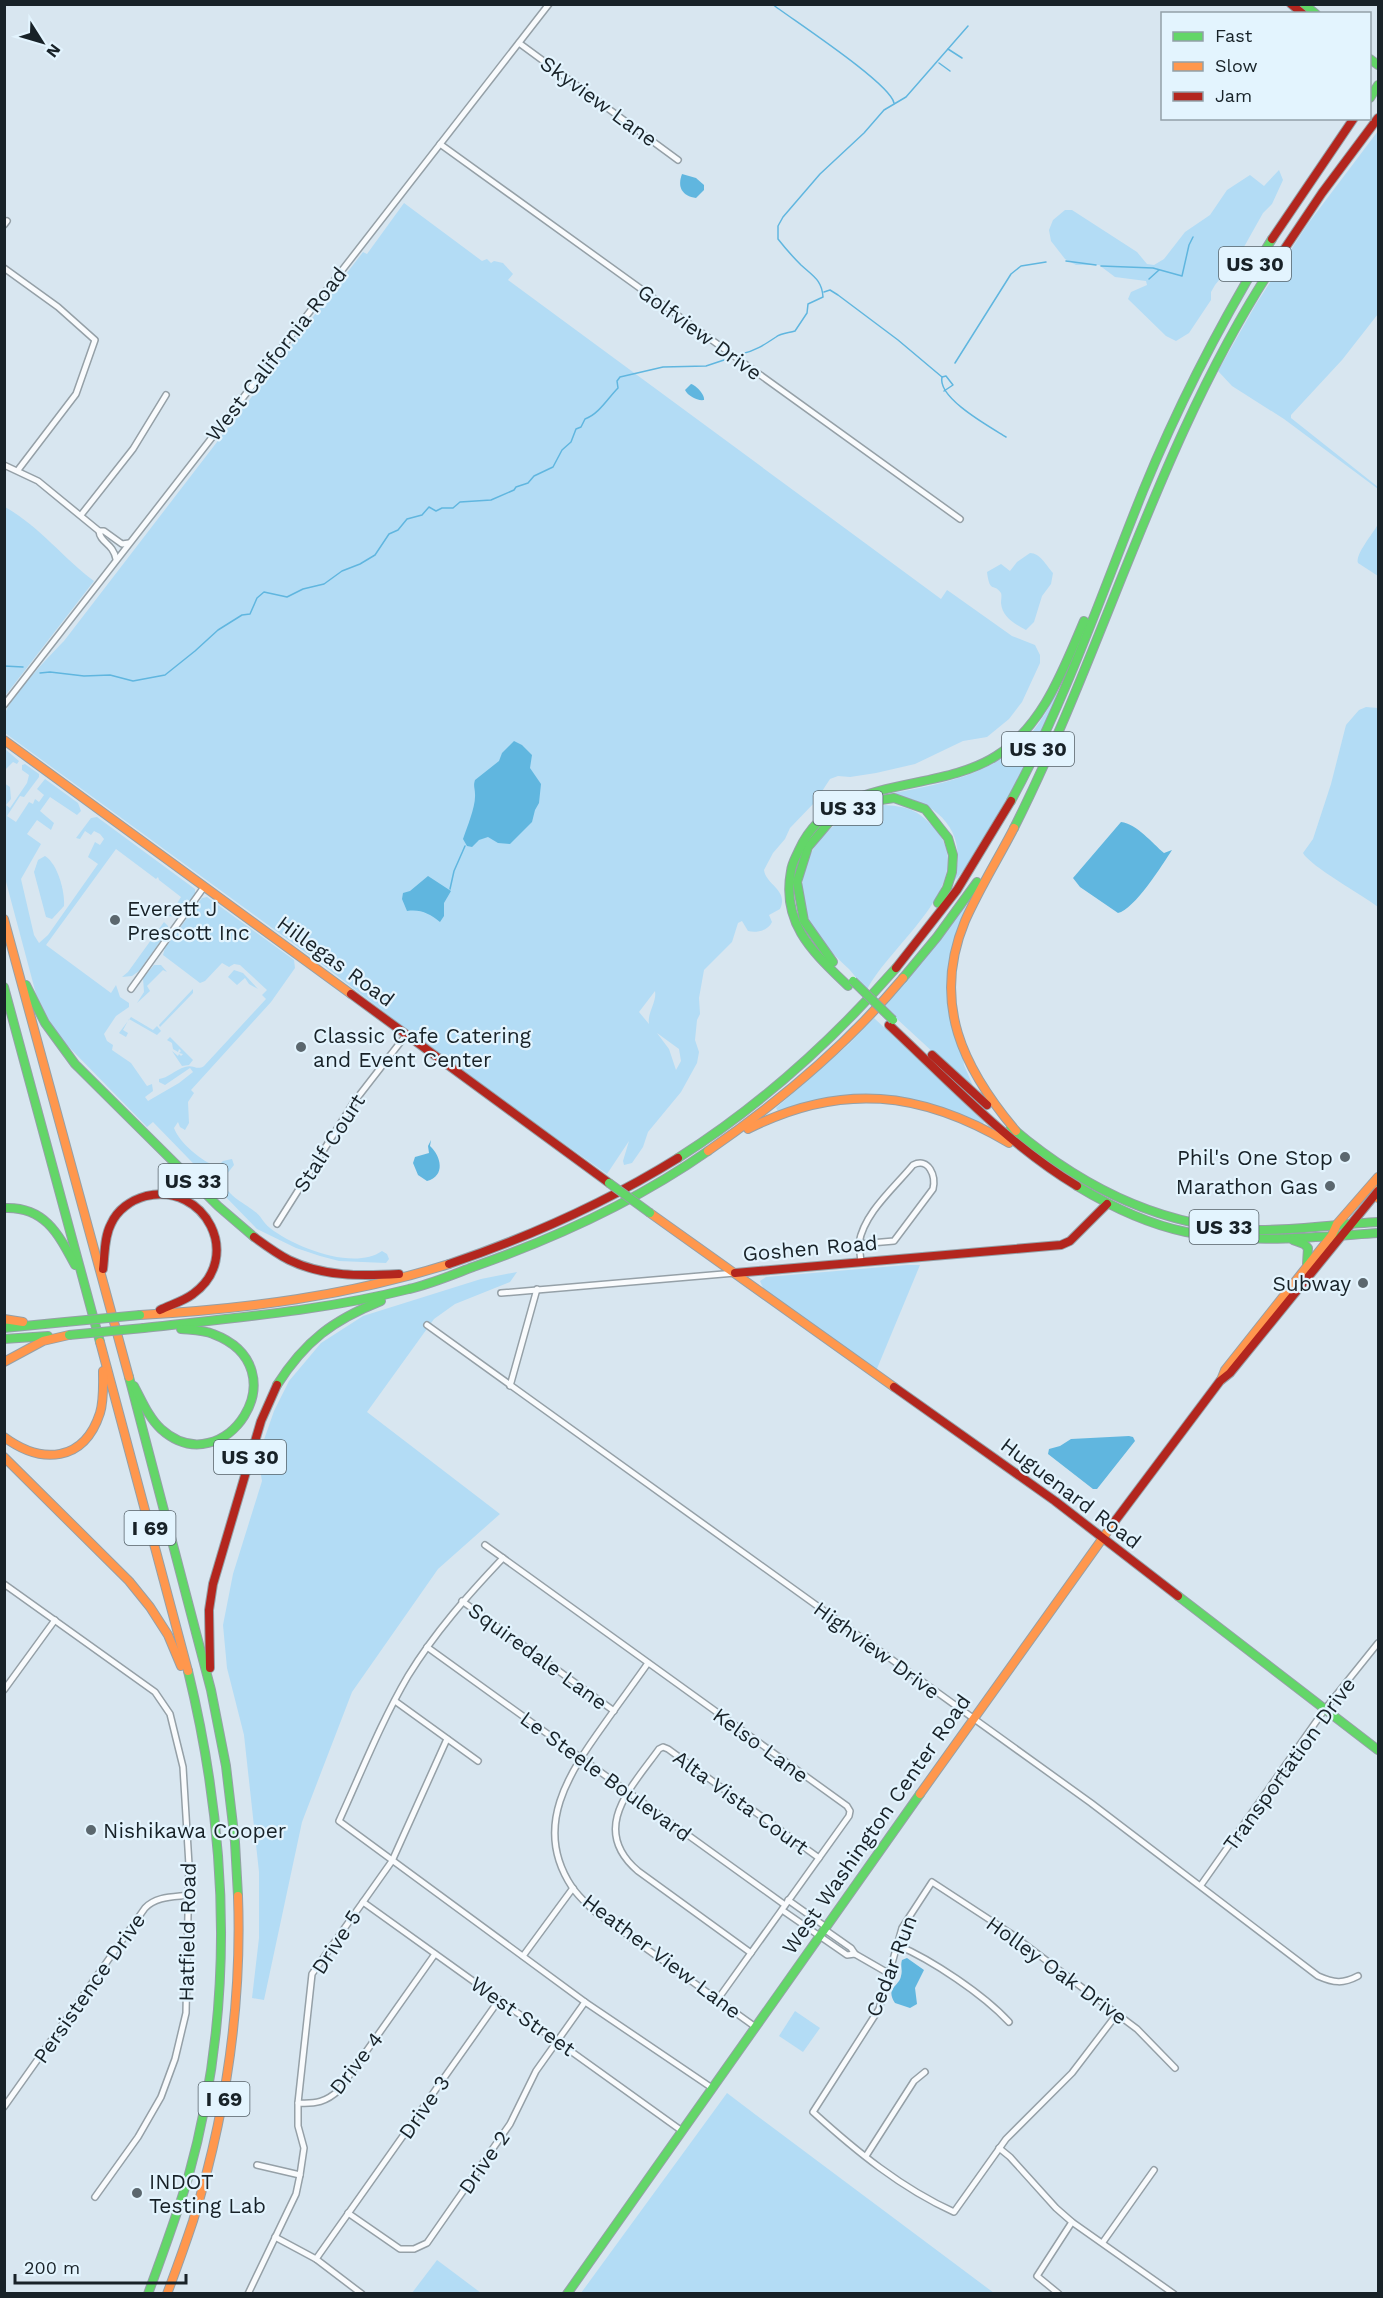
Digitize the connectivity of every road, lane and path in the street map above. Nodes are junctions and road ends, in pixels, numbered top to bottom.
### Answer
1 (549, 4) edge
2 (519, 43) junction
3 (1378, 117) edge
4 (1353, 120) edge
5 (440, 144) junction
6 (678, 160) dead end
7 (4, 268) edge
8 (166, 395) dead end
9 (4, 465) edge
10 (18, 470) junction
11 (81, 515) junction
12 (960, 519) dead end
13 (1130, 523) junction
14 (99, 531) junction
15 (129, 543) junction
16 (116, 559) junction
17 (4, 705) edge
18 (4, 740) edge
19 (1025, 802) junction
20 (204, 887) junction
21 (4, 919) edge
22 (909, 955) junction
23 (19, 973) junction
24 (850, 984) junction
25 (4, 987) edge
26 (131, 989) dead end
27 (891, 1023) junction
28 (406, 1035) junction
29 (1016, 1131) junction
30 (712, 1150) junction
31 (1026, 1151) junction
32 (1378, 1177) edge
33 (1378, 1190) edge
34 (1378, 1198) edge
35 (1107, 1204) junction
36 (4, 1208) edge
37 (1378, 1222) edge
38 (1351, 1223) junction
39 (277, 1224) dead end
40 (1337, 1224) junction
41 (1378, 1233) edge
42 (1342, 1234) junction
43 (1332, 1235) junction
44 (1284, 1239) junction
45 (859, 1244) junction
46 (861, 1262) junction
47 (1307, 1264) junction
48 (435, 1269) junction
49 (735, 1273) junction
50 (102, 1275) junction
51 (83, 1278) junction
52 (537, 1289) junction
53 (403, 1291) junction
54 (501, 1293) dead end
55 (143, 1315) junction
56 (4, 1319) edge
57 (62, 1322) junction
58 (427, 1325) dead end
59 (4, 1328) edge
60 (146, 1328) junction
61 (66, 1335) junction
62 (4, 1339) edge
63 (104, 1359) junction
64 (4, 1362) edge
65 (126, 1370) junction
66 (1220, 1381) junction
67 (510, 1386) junction
68 (4, 1437) edge
69 (4, 1457) edge
70 (1103, 1538) junction
71 (485, 1545) dead end
72 (503, 1558) junction
73 (4, 1584) edge
74 (462, 1601) junction
75 (55, 1620) junction
76 (1378, 1643) edge
77 (427, 1647) junction
78 (648, 1663) junction
79 (211, 1689) junction
80 (4, 1690) edge
81 (195, 1698) junction
82 (395, 1701) junction
83 (1325, 1709) junction
84 (614, 1711) junction
85 (973, 1719) junction
86 (447, 1739) junction
87 (1378, 1750) edge
88 (580, 1758) junction
89 (478, 1761) dead end
90 (628, 1792) junction
91 (819, 1858) junction
92 (392, 1861) junction
93 (932, 1882) joint
94 (1201, 1885) junction
95 (573, 1888) junction
96 (189, 1895) junction
97 (363, 1902) junction
98 (785, 1905) junction
99 (825, 1928) junction
100 (819, 1937) junction
101 (897, 1945) junction
102 (751, 1953) junction
103 (435, 1954) junction
104 (855, 1954) junction
105 (522, 1956) junction
106 (888, 1973) junction
107 (1358, 1976) dead end
108 (718, 1999) junction
109 (500, 2000) junction
110 (585, 2002) junction
111 (1117, 2014) junction
112 (1009, 2022) dead end
113 (754, 2026) junction
114 (558, 2041) junction
115 (1175, 2068) dead end
116 (924, 2072) dead end
117 (711, 2088) junction
118 (298, 2103) junction
119 (4, 2107) edge
120 (682, 2131) junction
121 (999, 2148) junction
122 (866, 2156) junction
123 (257, 2165) dead end
124 (1154, 2170) dead end
125 (300, 2175) junction
126 (95, 2197) dead end
127 (348, 2213) junction
128 (1072, 2222) junction
129 (275, 2237) junction
130 (1103, 2242) junction
131 (315, 2259) junction
132 (148, 2294) edge
133 (167, 2294) edge
134 (248, 2294) edge
135 (362, 2294) edge
136 (567, 2294) edge
137 (1059, 2294) edge
138 (1174, 2294) edge

1 - 2 street, West California Road
2 - 5 street, West California Road
2 - 6 street, Skyview Lane
3 - 19 main road, US 30
4 - 13 main road, US 30
5 - 12 street, Golfview Drive
5 - 15 street, West California Road
7 - 10 street
8 - 11 street
9 - 10 street
10 - 11 street
11 - 14 street
13 - 22 main road, US 30
13 - 24 main road
14 - 15 street
14 - 16 street
15 - 16 street, West California Road
16 - 17 street, West California Road
18 - 20 main road, Hillegas Road
19 - 29 main road
19 - 30 main road, US 30
20 - 26 street
20 - 28 main road, Hillegas Road
21 - 23 main road, I 69
22 - 24 main road, US 33
22 - 48 main road, US 30
23 - 48 main road, US 33
23 - 50 main road, I 69
24 - 27 main road, US 33, bridge
25 - 51 main road, I 69
27 - 29 main road, US 33
27 - 31 main road
28 - 39 street, Stalf Court
28 - 49 main road, Hillegas Road, bridge
29 - 40 main road, US 33
30 - 31 main road, US 33
30 - 53 main road, US 30
31 - 35 main road, US 33
32 - 40 main road, West Washington Center Road
33 - 34 main road
33 - 38 main road, West Washington Center Road
35 - 44 main road, US 33
35 - 46 main road, Goshen Road
36 - 51 main road
37 - 38 main road, US 33
38 - 40 main road, US 33
38 - 42 main road, West Washington Center Road
40 - 43 main road, West Washington Center Road
41 - 42 main road, US 33
42 - 43 main road, US 33
42 - 66 main road, West Washington Center Road
43 - 44 main road, US 33
43 - 47 main road, West Washington Center Road
44 - 47 main road
45 - 45 street
45 - 46 street
46 - 49 main road, Goshen Road
47 - 66 main road, West Washington Center Road
48 - 55 main road, US 30
49 - 52 street, Goshen Road
49 - 70 main road, Huguenard Road
50 - 55 main road
50 - 65 main road, I 69
51 - 63 main road, I 69
52 - 54 street, Goshen Road
52 - 67 street
53 - 60 main road
53 - 79 main road, US 30
55 - 57 main road, US 30, bridge
56 - 57 main road, US 30
57 - 59 main road
58 - 67 street, Highview Drive
60 - 61 main road, bridge
60 - 65 main road
61 - 62 main road
61 - 64 main road
63 - 68 main road
63 - 81 main road, I 69
65 - 79 main road, I 69
66 - 70 main road, West Washington Center Road
67 - 85 street, Highview Drive
69 - 81 main road
70 - 83 main road, Huguenard Road
70 - 85 main road, West Washington Center Road
71 - 72 street, Kelso Lane
72 - 74 street
72 - 78 street, Kelso Lane
73 - 75 street, Hatfield Road
74 - 77 street
74 - 84 street, Squiredale Lane
75 - 80 street
75 - 96 street, Hatfield Road
76 - 83 street, Transportation Drive
77 - 82 street
77 - 88 street, Le Steele Boulevard
78 - 84 street, Heather View Lane
78 - 91 street, Kelso Lane
79 - 133 main road, I 69
81 - 132 main road, I 69
82 - 86 street
82 - 92 street
83 - 87 main road, Huguenard Road
83 - 94 street, Transportation Drive
84 - 88 street, Heather View Lane
85 - 94 street, Highview Drive
85 - 99 main road, West Washington Center Road
86 - 89 street
86 - 92 street, Drive 5
88 - 90 street, Le Steele Boulevard
88 - 95 street, Heather View Lane
90 - 91 street, Alta Vista Court
90 - 98 street, Le Steele Boulevard
90 - 102 street
91 - 98 street, Kelso Lane
92 - 97 street, Drive 5
92 - 105 street
93 - 101 street, Cedar Run
93 - 111 street, Holley Oak Drive
94 - 107 street, Highview Drive
95 - 105 street
95 - 108 street, Heather View Lane
96 - 119 street, Persistence Drive
96 - 126 street, Hatfield Road
97 - 103 street, West Street
97 - 118 street, Drive 5
98 - 99 street, Le Steele Boulevard
98 - 100 street, Le Steele Boulevard
98 - 102 street, Kelso Lane
99 - 100 main road, West Washington Center Road
99 - 104 street, Le Steele Boulevard
100 - 104 street, Le Steele Boulevard
100 - 113 main road, West Washington Center Road
101 - 106 street, Cedar Run
101 - 112 street
102 - 108 street, Kelso Lane
103 - 109 street, West Street
103 - 118 street, Drive 4
104 - 106 street
105 - 110 street
106 - 122 street, Cedar Run
108 - 113 street, Heather View Lane
109 - 114 street, West Street
109 - 127 street, Drive 3
110 - 114 street, Drive 2
110 - 117 street
111 - 115 street, Holley Oak Drive
111 - 121 street
113 - 117 main road, West Washington Center Road
114 - 120 street, West Street
114 - 127 street, Drive 2
116 - 122 street
117 - 120 main road, West Washington Center Road
118 - 125 street
120 - 136 main road, West Washington Center Road
121 - 122 street
121 - 128 street
123 - 125 street
124 - 130 street
125 - 129 street
127 - 131 street, Drive 3
128 - 130 street
128 - 137 street
129 - 131 street
129 - 134 street
130 - 138 street
131 - 135 street

